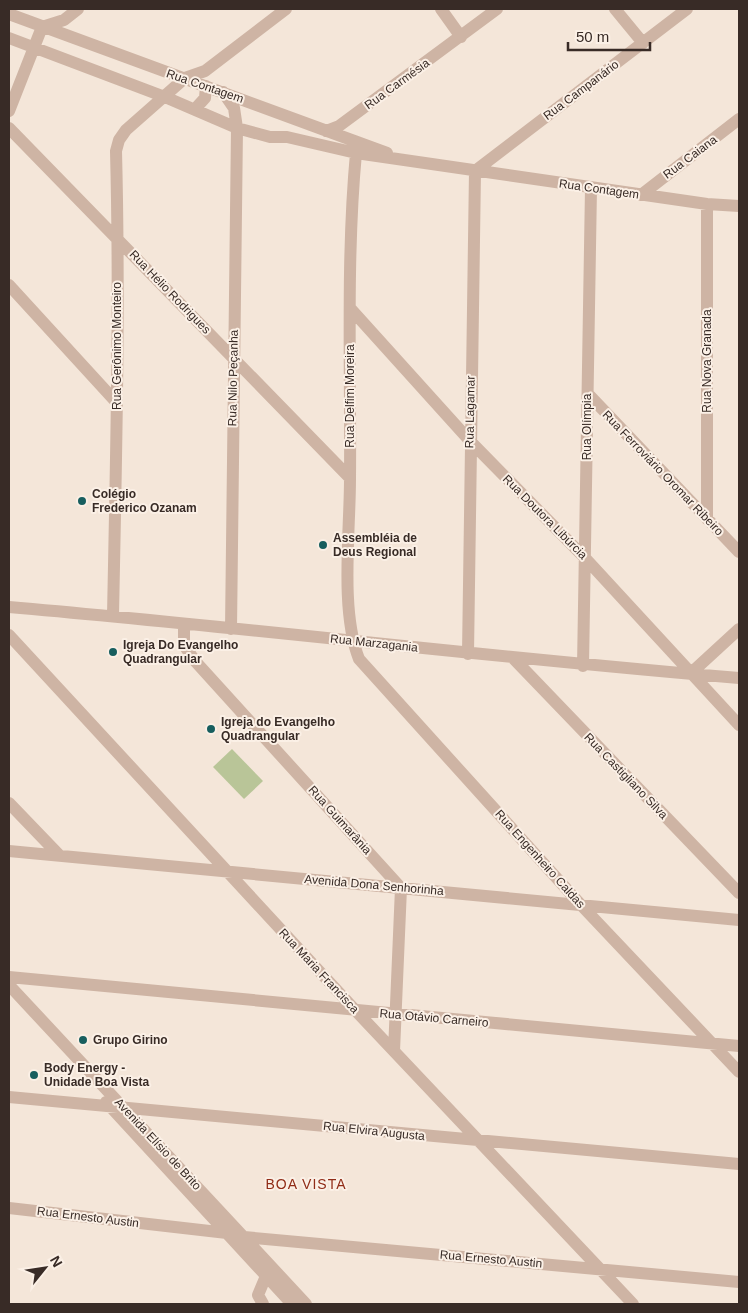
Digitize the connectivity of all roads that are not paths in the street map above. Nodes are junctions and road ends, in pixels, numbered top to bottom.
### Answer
1 (78, 9) edge
2 (286, 9) edge
3 (441, 9) edge
4 (497, 9) edge
5 (615, 9) edge
6 (687, 9) edge
7 (9, 14) edge
8 (42, 27) junction
9 (461, 36) junction
10 (9, 38) edge
11 (643, 43) junction
12 (34, 47) junction
13 (185, 78) junction
14 (206, 86) junction
15 (223, 92) junction
16 (165, 97) junction
17 (195, 109) junction
18 (9, 111) edge
19 (739, 120) edge
20 (9, 128) edge
21 (237, 128) junction
22 (329, 130) junction
23 (287, 137) junction
24 (356, 153) junction
25 (400, 159) junction
26 (475, 171) junction
27 (591, 188) junction
28 (640, 195) junction
29 (707, 204) junction
30 (739, 206) edge
31 (118, 239) junction
32 (9, 285) edge
33 (350, 308) junction
34 (234, 358) junction
35 (588, 394) junction
36 (117, 402) junction
37 (470, 441) junction
38 (350, 478) junction
39 (706, 519) junction
40 (739, 552) edge
41 (586, 558) junction
42 (9, 607) edge
43 (113, 616) junction
44 (184, 624) junction
45 (231, 629) junction
46 (739, 629) edge
47 (9, 635) edge
48 (351, 640) junction
49 (468, 654) junction
50 (514, 658) junction
51 (583, 666) junction
52 (690, 674) junction
53 (739, 678) edge
54 (739, 725) edge
55 (9, 803) edge
56 (9, 851) edge
57 (59, 856) junction
58 (227, 872) junction
59 (402, 888) junction
60 (739, 893) edge
61 (581, 905) junction
62 (739, 920) edge
63 (9, 977) edge
64 (9, 985) edge
65 (9, 996) edge
66 (356, 1011) junction
67 (396, 1014) junction
68 (713, 1043) junction
69 (739, 1046) edge
70 (394, 1051) junction
71 (739, 1072) edge
72 (9, 1096) edge
73 (115, 1106) junction
74 (481, 1142) junction
75 (739, 1164) edge
76 (9, 1208) edge
77 (227, 1233) junction
78 (244, 1237) junction
79 (601, 1269) junction
80 (266, 1276) junction
81 (739, 1282) edge
82 (263, 1304) edge
83 (292, 1304) edge
84 (306, 1304) edge
85 (633, 1304) edge

1 - 8 street
2 - 13 street
3 - 9 street
4 - 9 street, Rua Carmésia
5 - 11 street
6 - 11 street, Rua Campanário
7 - 8 street, Rua Contagem
8 - 12 street
8 - 13 street, Rua Contagem
9 - 22 street, Rua Carmésia
10 - 12 street, Rua Contagem
11 - 26 street, Rua Campanário
12 - 16 street, Rua Contagem
12 - 18 street
13 - 14 street, Rua Contagem
13 - 16 street, Rua Gerônimo Monteiro
14 - 15 street, Rua Contagem
14 - 17 street
15 - 21 street, Rua Nilo Peçanha
15 - 22 street, Rua Contagem
16 - 17 street, Rua Contagem
16 - 31 street, Rua Gerônimo Monteiro
17 - 21 street, Rua Contagem
19 - 28 street, Rua Caiana
20 - 31 street, Rua Hélio Rodrigues
21 - 23 street, Rua Contagem
21 - 34 street, Rua Nilo Peçanha
22 - 23 street, Rua Carmésia
22 - 25 street, Rua Contagem
23 - 24 street, Rua Contagem
24 - 25 street, Rua Contagem
24 - 33 street, Rua Delfim Moreira
25 - 26 street, Rua Contagem
26 - 27 street, Rua Contagem
26 - 37 street, Rua Lagamar
27 - 28 street, Rua Contagem
27 - 35 street, Rua Olímpia
28 - 29 street, Rua Contagem
29 - 30 street, Rua Contagem
29 - 39 street, Rua Nova Granada
31 - 34 street, Rua Hélio Rodrigues
31 - 36 street, Rua Gerônimo Monteiro
32 - 36 street
33 - 37 street, Rua Doutora Libúrcia
33 - 38 street, Rua Delfim Moreira
34 - 38 street, Rua Hélio Rodrigues
34 - 45 street, Rua Nilo Peçanha
35 - 39 street, Rua Ferroviário Oromar Ribeiro
35 - 41 street, Rua Olímpia
36 - 43 street, Rua Gerônimo Monteiro
37 - 41 street, Rua Doutora Libúrcia
37 - 49 street, Rua Lagamar
38 - 48 street, Rua Delfim Moreira
39 - 40 street, Rua Ferroviário Oromar Ribeiro
41 - 51 street, Rua Olímpia
41 - 52 street, Rua Doutora Libúrcia
42 - 43 street, Rua Marzagania
43 - 44 street, Rua Marzagania
44 - 45 street, Rua Marzagania
44 - 59 street, Rua Guimarânia
45 - 48 street, Rua Marzagania
46 - 52 street
47 - 58 street, Rua Maria Francisca
48 - 49 street, Rua Marzagania
48 - 61 street, Rua Engenheiro Caldas
49 - 50 street, Rua Marzagania
50 - 51 street, Rua Marzagania
50 - 60 street, Rua Castigliano Silva
51 - 52 street, Rua Marzagania
52 - 53 street, Rua Marzagania
52 - 54 street, Rua Doutora Libúrcia
55 - 57 street
56 - 57 street, Avenida Dona Senhorinha
57 - 58 street, Avenida Dona Senhorinha
58 - 59 street, Avenida Dona Senhorinha
58 - 66 street, Rua Maria Francisca
59 - 61 street, Avenida Dona Senhorinha
59 - 67 street
61 - 62 street, Avenida Dona Senhorinha
61 - 68 street, Rua Engenheiro Caldas
63 - 66 street, Rua Otávio Carneiro
64 - 73 street, Avenida Elísio de Brito
65 - 73 street, Avenida Elísio de Brito
66 - 67 street, Rua Otávio Carneiro
66 - 70 street, Rua Maria Francisca
67 - 68 street, Rua Otávio Carneiro
67 - 70 street
68 - 69 street, Rua Otávio Carneiro
68 - 71 street, Rua Engenheiro Caldas
70 - 74 street, Rua Maria Francisca
72 - 73 street, Rua Elvira Augusta
73 - 74 street, Rua Elvira Augusta
73 - 77 street, Avenida Elísio de Brito
73 - 78 street, Avenida Elísio de Brito
74 - 75 street, Rua Elvira Augusta
74 - 79 street, Rua Maria Francisca
76 - 77 street, Rua Ernesto Austin
77 - 80 street, Avenida Elísio de Brito
78 - 79 street, Rua Ernesto Austin
78 - 84 street, Avenida Elísio de Brito
79 - 81 street, Rua Ernesto Austin
79 - 85 street, Rua Maria Francisca
80 - 82 street
80 - 83 street, Avenida Elísio de Brito

